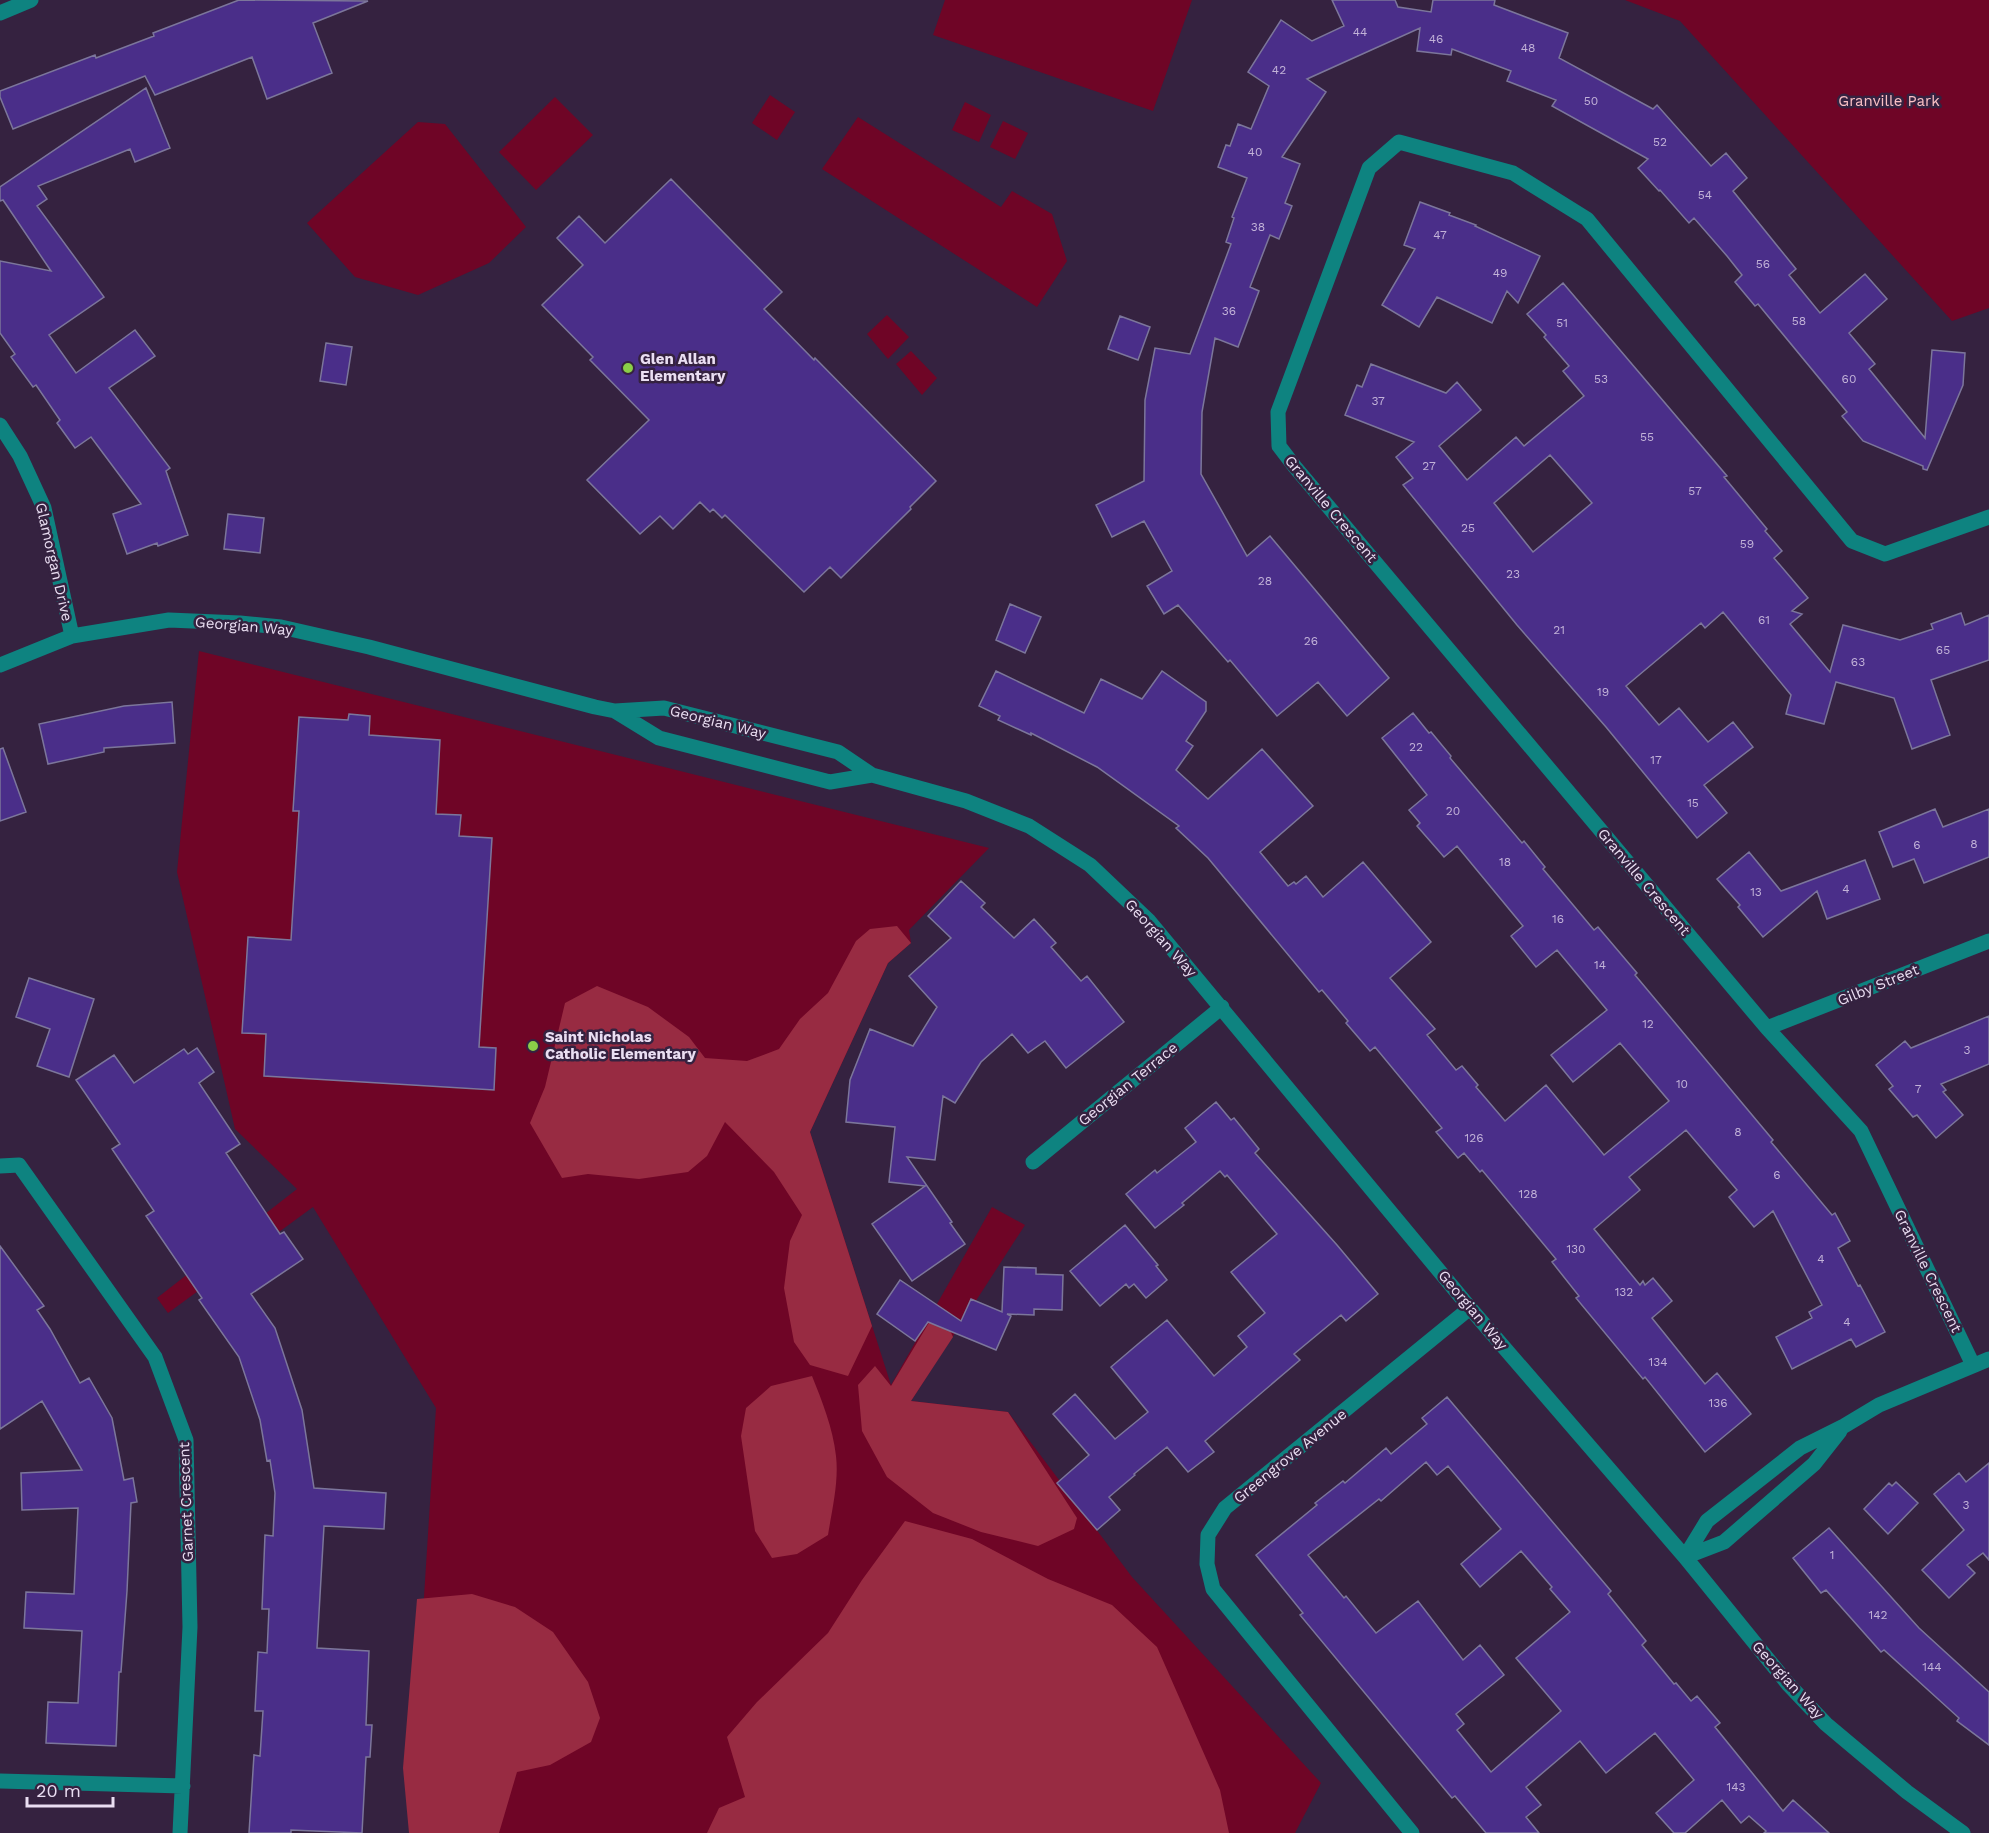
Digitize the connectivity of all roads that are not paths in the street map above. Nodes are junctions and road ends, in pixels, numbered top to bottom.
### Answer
1 (31, 0) edge
2 (0, 13) edge
3 (0, 425) edge
4 (1989, 517) edge
5 (72, 636) junction
6 (0, 665) edge
7 (615, 711) junction
8 (872, 775) junction
9 (1989, 941) edge
10 (1222, 1007) junction
11 (1767, 1028) junction
12 (1033, 1162) dead end
13 (0, 1167) edge
14 (1470, 1308) junction
15 (1989, 1359) edge
16 (1973, 1365) junction
17 (1844, 1426) junction
18 (1685, 1557) junction
19 (0, 1782) edge
20 (183, 1786) junction
21 (180, 1833) edge
22 (1412, 1833) edge
23 (1963, 1833) edge

1 - 2 street
3 - 5 street, Glamorgan Drive
4 - 11 street, Granville Crescent
5 - 6 street, Georgian Way
5 - 7 street, Georgian Way
7 - 8 street, Georgian Way
7 - 8 street
8 - 10 street, Georgian Way
9 - 11 street, Gilby Street
10 - 12 street, Georgian Terrace
10 - 14 street, Georgian Way
11 - 16 street, Granville Crescent
13 - 20 street, Garnet Crescent
14 - 18 street, Georgian Way
14 - 22 street, Greengrove Avenue
15 - 16 street
16 - 17 street
17 - 18 street
17 - 18 street
18 - 23 street, Georgian Way
19 - 20 street
20 - 21 street, Garnet Crescent

